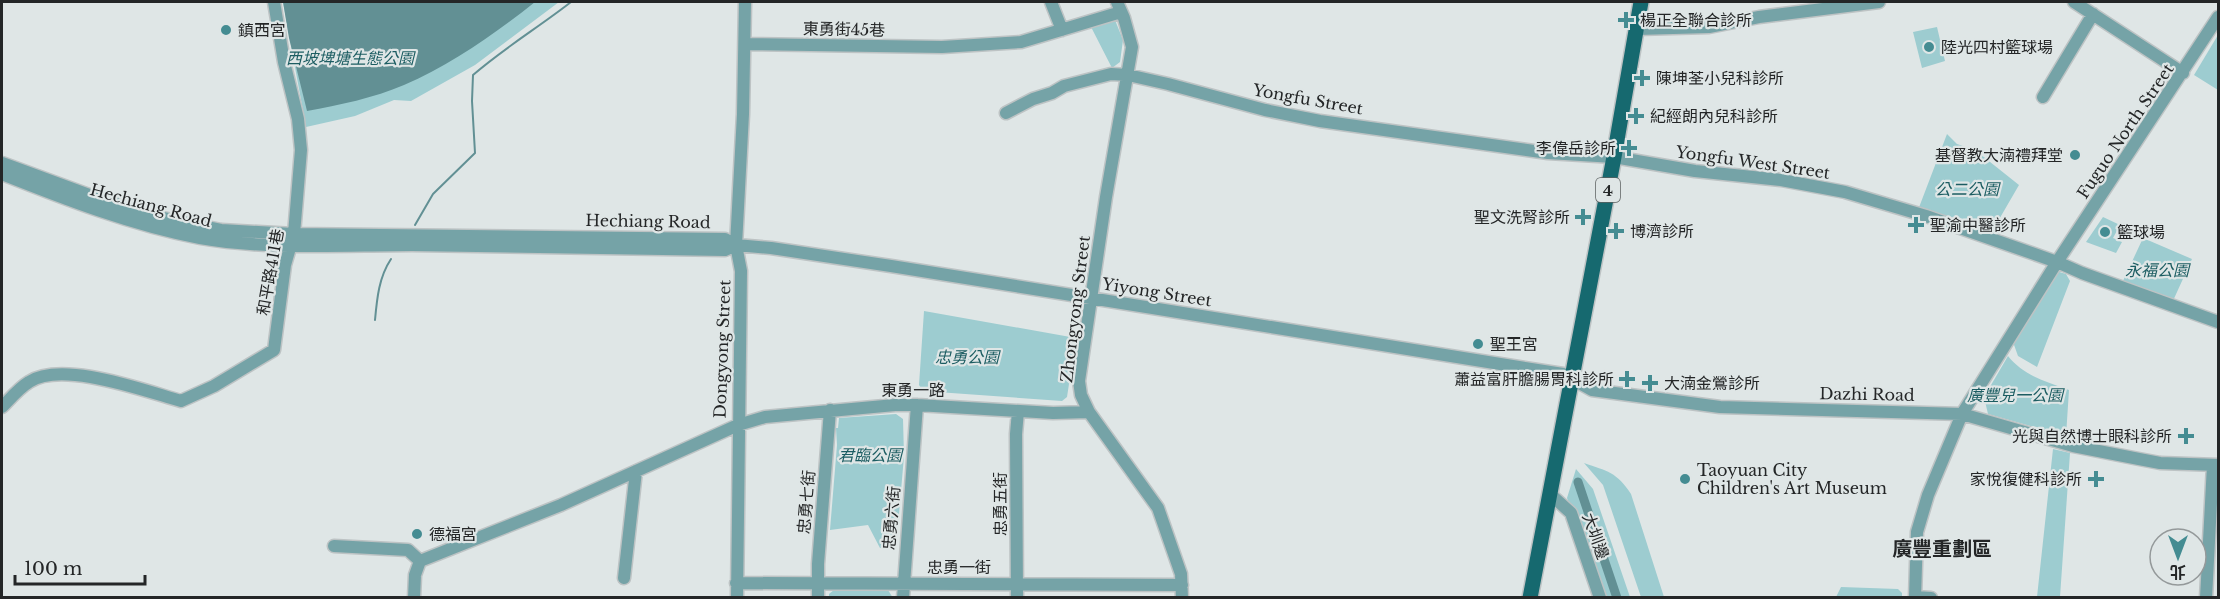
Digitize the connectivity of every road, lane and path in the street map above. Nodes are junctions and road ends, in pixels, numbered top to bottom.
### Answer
1 (273, 2) edge
2 (745, 2) edge
3 (1051, 2) edge
4 (1641, 2) edge
5 (1878, 2) edge
6 (2074, 2) edge
7 (1119, 7) edge
8 (2093, 14) junction
9 (2218, 18) edge
10 (1636, 29) junction
11 (1062, 30) junction
12 (745, 44) junction
13 (2183, 73) junction
14 (1128, 75) junction
15 (2043, 97) dead end
16 (1006, 113) dead end
17 (1614, 157) junction
18 (2, 162) edge
19 (2, 174) edge
20 (293, 239) junction
21 (736, 245) junction
22 (2057, 262) junction
23 (1092, 298) junction
24 (2218, 322) edge
25 (1572, 378) junction
26 (917, 405) junction
27 (2, 407) edge
28 (830, 410) junction
29 (1018, 411) junction
30 (1089, 412) junction
31 (1962, 414) junction
32 (738, 425) junction
33 (2216, 465) edge
34 (636, 471) junction
35 (1549, 493) junction
36 (334, 546) dead end
37 (420, 561) junction
38 (624, 578) dead end
39 (735, 583) junction
40 (818, 583) junction
41 (903, 583) junction
42 (1017, 584) junction
43 (1182, 591) edge
44 (414, 597) edge
45 (737, 597) edge
46 (818, 597) edge
47 (903, 597) edge
48 (1017, 597) edge
49 (1530, 597) edge
50 (1600, 597) edge
51 (1916, 597) edge
52 (1931, 597) edge
53 (2206, 597) edge

1 - 20 street, 和平路411巷
2 - 12 street, Dongyong Street
3 - 11 street
4 - 10 main road, 4
5 - 10 street
6 - 8 street
7 - 11 street, 東勇街45巷
7 - 14 street, Zhongyong Street
8 - 13 street
8 - 15 street
9 - 13 street, Fuguo North Street
10 - 17 main road, 4
11 - 12 street, 東勇街45巷
12 - 21 street, Dongyong Street
13 - 22 street, Fuguo North Street
14 - 16 street, Yongfu Street
14 - 17 street, Yongfu Street
14 - 23 street, Zhongyong Street
17 - 22 street, Yongfu West Street
17 - 25 main road, 4
18 - 20 street, Hechiang Road
19 - 20 street, Hechiang Road
20 - 21 street, Hechiang Road
20 - 27 street, 和平路411巷
21 - 23 street, Yiyong Street
21 - 32 street, Dongyong Street
22 - 24 street, Yongfu West Street
22 - 31 street, Fuguo North Street
23 - 25 street, Yiyong Street
23 - 30 street, Zhongyong Street
25 - 31 street, Dazhi Road
25 - 35 main road, 4
26 - 28 street, 東勇一路
26 - 29 street, 東勇一路
26 - 41 street, 忠勇六街
28 - 32 street, 東勇一路
28 - 40 street, 忠勇七街
29 - 30 street, 東勇一路
29 - 42 street, 忠勇五街
30 - 43 street, Zhongyong Street
31 - 33 street, Dazhi Road
31 - 51 street, Fuguo North Street
32 - 34 street, Dongyong Street
32 - 39 street
33 - 53 street
34 - 37 street, Dongyong Street
34 - 38 street
35 - 49 main road, 4
35 - 50 street, 大圳邊
36 - 37 street
37 - 44 street
39 - 40 street, 忠勇一街
39 - 45 street
40 - 41 street, 忠勇一街
40 - 46 street, 忠勇七街
41 - 42 street, 忠勇一街
41 - 47 street, 忠勇六街
42 - 43 street, 忠勇一街
42 - 48 street, 忠勇五街
51 - 52 street

